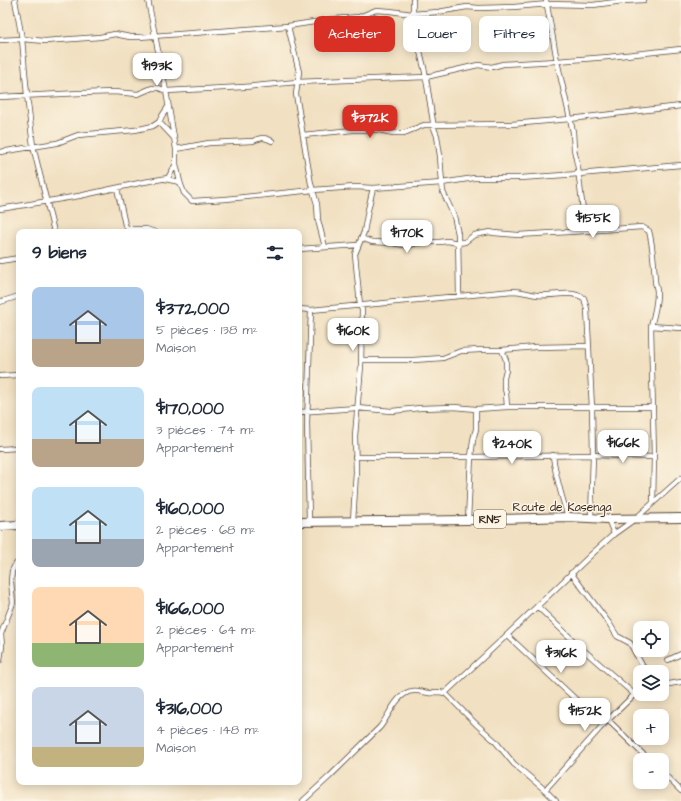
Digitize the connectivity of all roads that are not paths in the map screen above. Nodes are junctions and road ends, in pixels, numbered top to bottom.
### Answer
1 (15, 0) edge
2 (148, 0) edge
3 (414, 0) edge
4 (644, 0) edge
5 (547, 2) edge
6 (412, 14) junction
7 (288, 26) junction
8 (155, 35) junction
9 (22, 39) junction
10 (0, 40) edge
11 (681, 49) edge
12 (557, 62) junction
13 (426, 77) junction
14 (297, 82) junction
15 (166, 91) junction
16 (27, 95) junction
17 (0, 97) edge
18 (681, 106) edge
19 (168, 108) junction
20 (570, 118) junction
21 (159, 122) junction
22 (434, 125) junction
23 (303, 135) junction
24 (174, 139) junction
25 (272, 141) dead end
26 (33, 146) junction
27 (176, 149) junction
28 (0, 152) edge
29 (176, 164) junction
30 (681, 165) edge
31 (579, 174) junction
32 (164, 178) junction
33 (180, 182) junction
34 (442, 183) junction
35 (117, 188) junction
36 (373, 188) junction
37 (313, 190) junction
38 (46, 202) junction
39 (0, 209) edge
40 (53, 229) edge
41 (128, 229) edge
42 (128, 229) edge
43 (146, 229) edge
44 (586, 231) junction
45 (361, 238) junction
46 (458, 243) junction
47 (358, 245) junction
48 (325, 247) junction
49 (302, 249) edge
50 (16, 258) edge
51 (0, 261) edge
52 (459, 296) junction
53 (16, 297) edge
54 (0, 302) edge
55 (360, 305) junction
56 (302, 309) edge
57 (311, 310) junction
58 (651, 326) junction
59 (681, 328) edge
60 (589, 346) junction
61 (502, 350) junction
62 (361, 360) junction
63 (16, 375) edge
64 (0, 376) edge
65 (507, 407) junction
66 (653, 407) junction
67 (357, 408) junction
68 (476, 408) junction
69 (592, 408) junction
70 (302, 412) edge
71 (308, 412) junction
72 (0, 448) edge
73 (16, 448) edge
74 (593, 454) junction
75 (553, 455) junction
76 (355, 457) junction
77 (471, 457) junction
78 (654, 457) junction
79 (681, 478) edge
80 (653, 503) junction
81 (568, 517) junction
82 (681, 518) edge
83 (591, 519) junction
84 (608, 519) junction
85 (636, 519) junction
86 (468, 520) junction
87 (353, 521) junction
88 (302, 522) edge
89 (309, 522) junction
90 (0, 526) edge
91 (16, 526) edge
92 (614, 534) junction
93 (16, 564) edge
94 (571, 573) junction
95 (538, 606) junction
96 (507, 635) junction
97 (681, 654) edge
98 (0, 660) edge
99 (668, 660) dead end
100 (642, 665) edge
101 (681, 682) edge
102 (669, 684) edge
103 (445, 693) junction
104 (633, 693) edge
105 (633, 695) edge
106 (608, 720) junction
107 (603, 725) junction
108 (643, 753) edge
109 (669, 779) edge
110 (545, 790) junction
111 (681, 791) edge
112 (302, 801) edge
113 (556, 801) edge

1 - 9 street
2 - 8 street
3 - 6 street
4 - 5 street
5 - 6 street
5 - 12 street
6 - 7 street
6 - 13 street
7 - 8 street
7 - 14 street
8 - 9 street
8 - 15 street
9 - 10 street
9 - 16 street
11 - 12 street
12 - 13 street
12 - 20 street
13 - 14 street
13 - 22 street
14 - 15 street
14 - 23 street
15 - 16 street
15 - 19 street
16 - 17 street
16 - 26 street
18 - 20 street
19 - 21 street
19 - 24 street
20 - 22 street
20 - 31 street
21 - 24 street
21 - 26 street
22 - 23 street
22 - 34 street
23 - 37 street
24 - 27 street
25 - 27 street
26 - 28 street
26 - 38 street
27 - 29 street
29 - 32 street
29 - 33 street
30 - 31 street
31 - 34 street
31 - 44 street
32 - 33 street
32 - 35 street
33 - 37 street
34 - 36 street
34 - 46 street
35 - 38 street
35 - 41 street
36 - 37 street
36 - 45 street
37 - 48 street
38 - 39 street
38 - 40 street
42 - 43 street
44 - 46 street
44 - 58 street
45 - 46 street
45 - 47 street
46 - 52 street
47 - 48 street
47 - 55 street
48 - 49 street
50 - 51 street
52 - 55 street
52 - 60 street
53 - 54 street
55 - 57 street
55 - 62 street
56 - 57 street
57 - 71 street
58 - 59 street
58 - 66 street
60 - 61 street
60 - 69 street
61 - 62 street
61 - 65 street
62 - 67 street
63 - 64 street
65 - 68 street
65 - 69 street
66 - 69 street
66 - 78 street
67 - 68 street
67 - 71 street
67 - 76 street
68 - 77 street
69 - 74 street
70 - 71 street
71 - 89 street
72 - 73 street
74 - 75 street
74 - 78 street
74 - 83 street
75 - 77 street
75 - 81 street
76 - 77 street
76 - 87 street
77 - 86 street
78 - 80 street
79 - 80 street
80 - 85 street
81 - 83 highway, Route de Kasenga / RN5
81 - 86 highway, Route de Kasenga / RN5
82 - 85 highway, Route de Kasenga / RN5
83 - 84 highway, Route de Kasenga / RN5
84 - 85 highway, Route de Kasenga / RN5
84 - 92 street
85 - 92 street
86 - 87 highway, Route de Kasenga / RN5
87 - 89 highway, Route de Kasenga / RN5
88 - 89 highway, Route de Kasenga / RN5
90 - 91 highway
92 - 94 street
93 - 98 street
94 - 95 street
94 - 100 street
95 - 96 street
95 - 104 street
96 - 103 street
96 - 107 street
97 - 99 street
101 - 102 street
103 - 110 street
103 - 112 street
105 - 106 street
106 - 107 street
106 - 108 street
107 - 110 street
109 - 111 street
110 - 113 street

